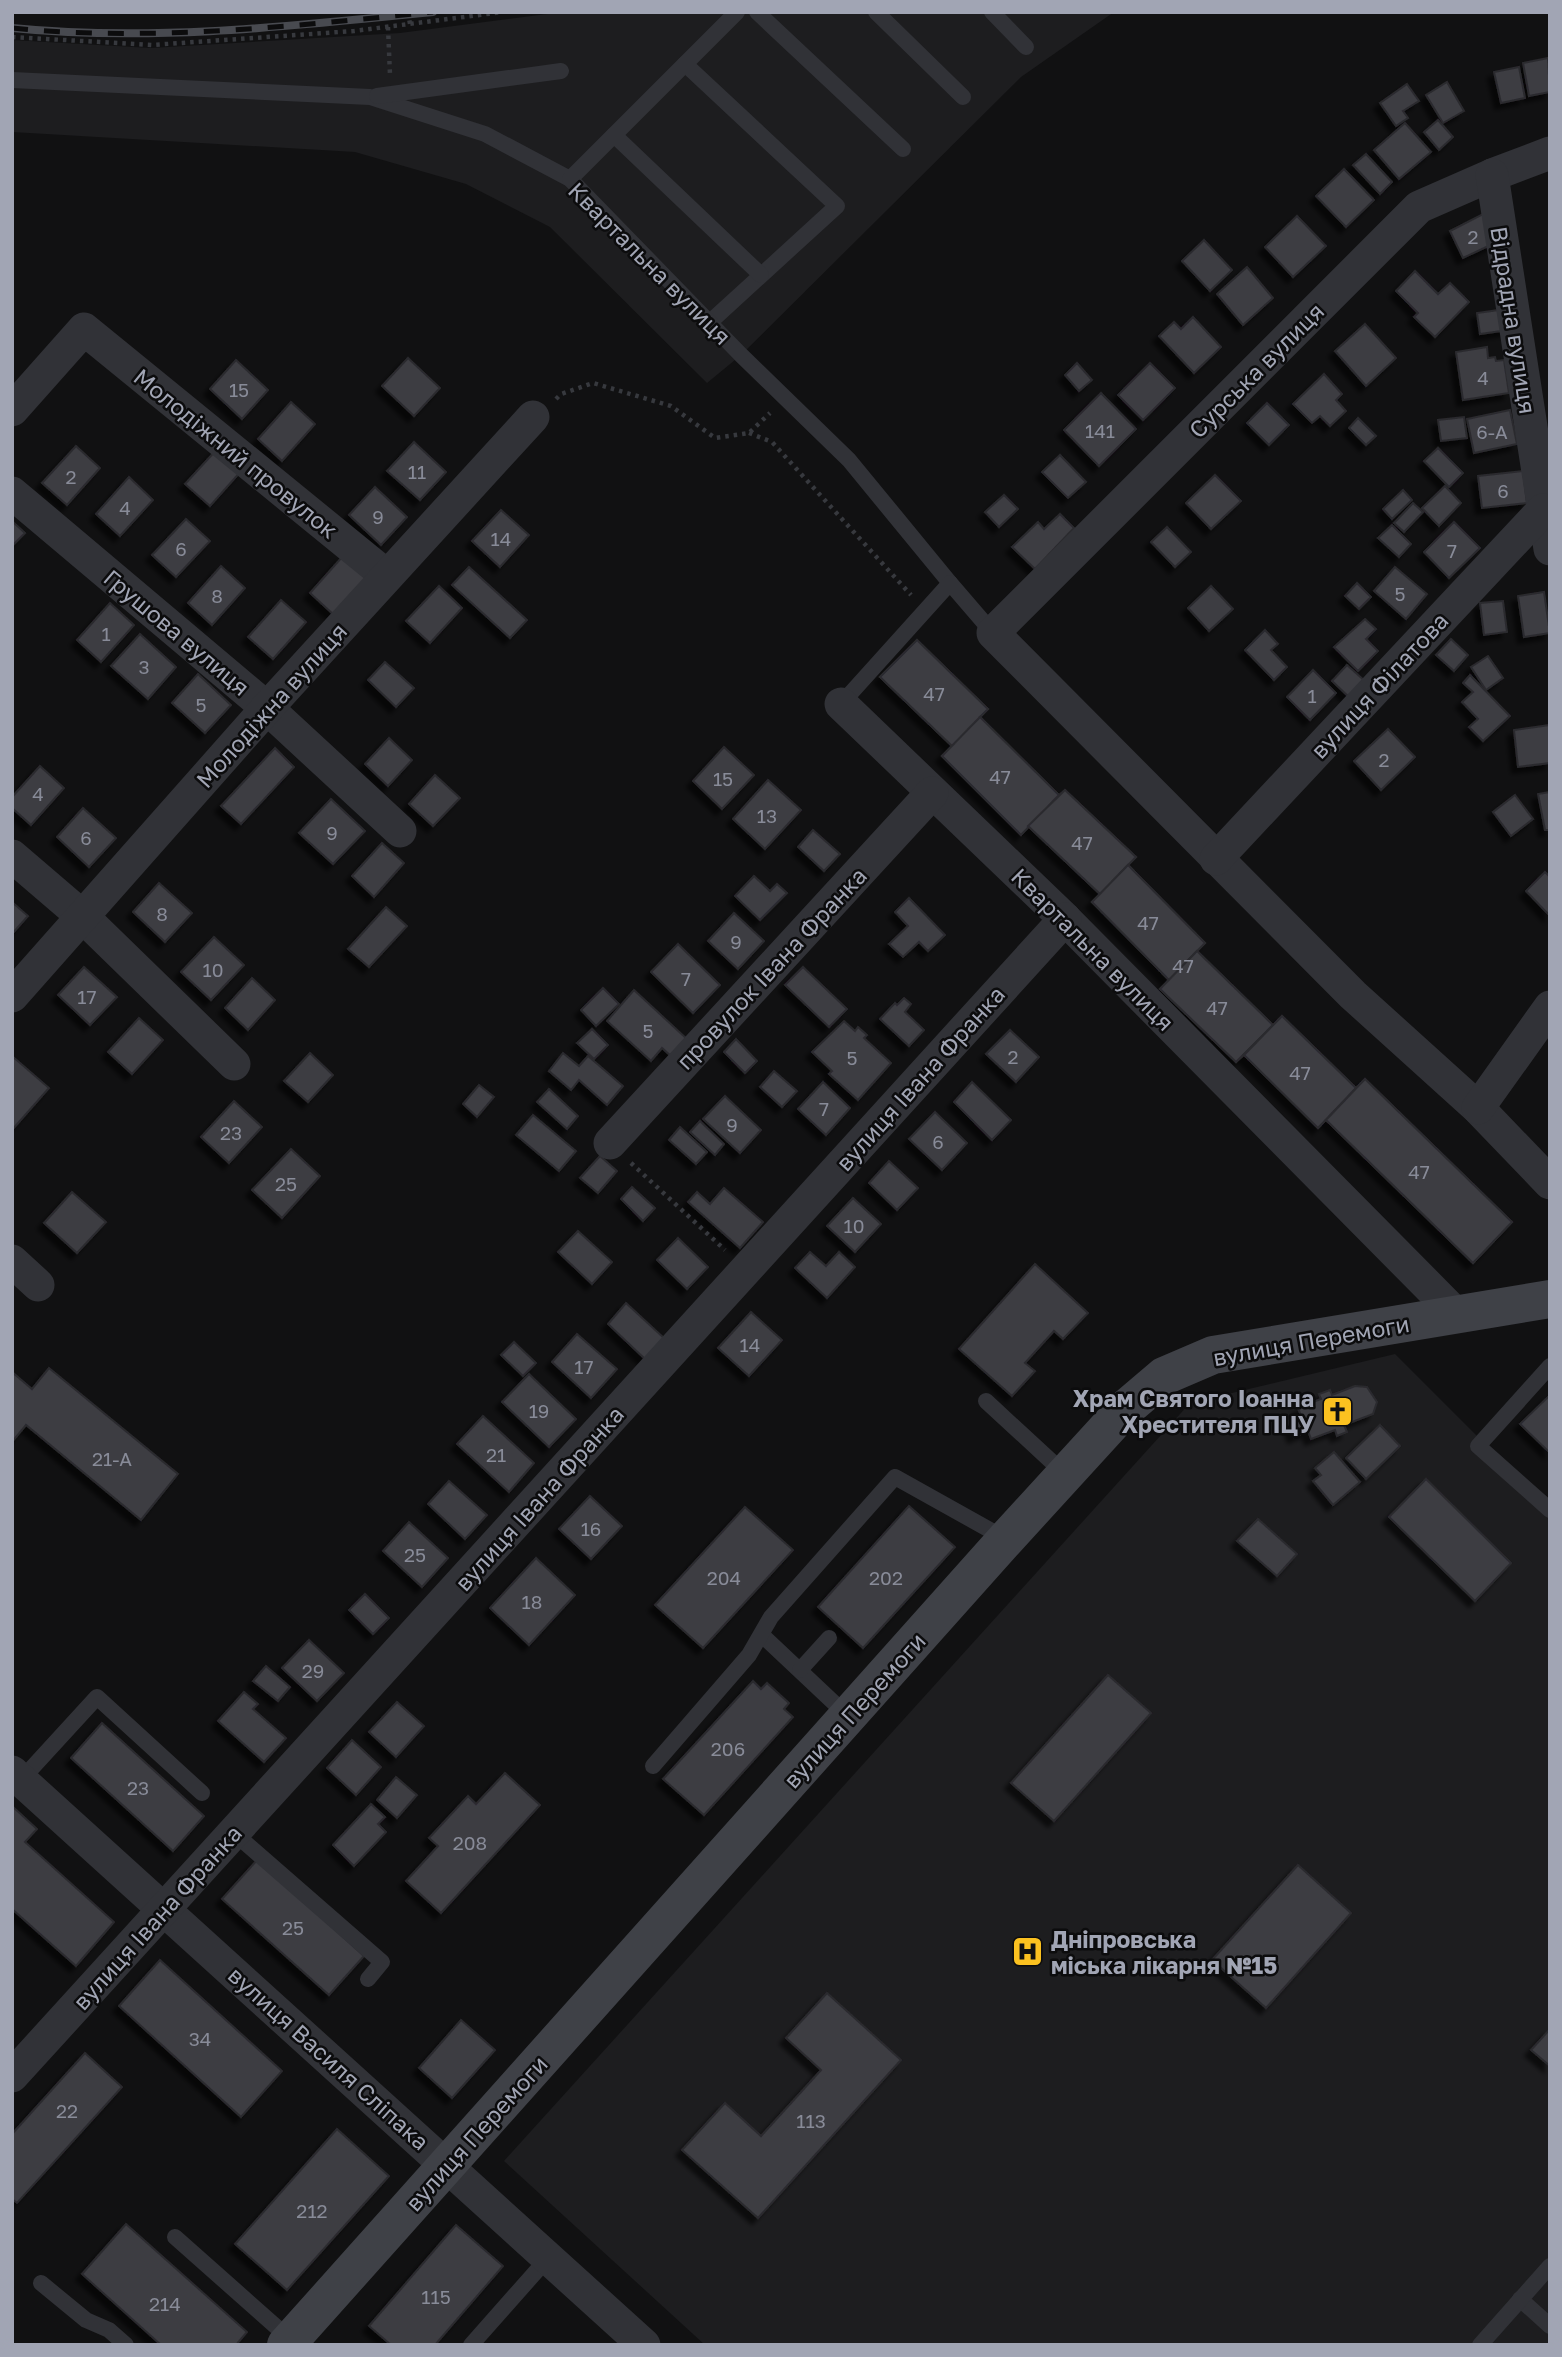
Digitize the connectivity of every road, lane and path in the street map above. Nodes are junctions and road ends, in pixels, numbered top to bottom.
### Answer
1 (408, 12) edge
2 (503, 12) edge
3 (737, 12) edge
4 (757, 12) edge
5 (876, 12) edge
6 (992, 12) edge
7 (410, 24) junction
8 (388, 27) junction
9 (12, 37) edge
10 (1026, 47) dead end
11 (685, 64) junction
12 (561, 71) dead end
13 (12, 80) edge
14 (391, 94) junction
15 (370, 97) junction
16 (963, 97) dead end
17 (614, 135) junction
18 (903, 149) dead end
19 (1550, 153) edge
20 (1492, 175) junction
21 (570, 179) junction
22 (761, 275) junction
23 (709, 323) junction
24 (785, 398) junction
25 (12, 410) edge
26 (533, 417) joint
27 (749, 433) junction
28 (12, 493) edge
29 (1543, 510) junction
30 (1550, 549) edge
31 (387, 576) junction
32 (950, 583) junction
33 (925, 612) junction
34 (993, 632) junction
35 (841, 704) joint
36 (267, 708) junction
37 (933, 793) junction
38 (400, 831) dead end
39 (12, 856) edge
40 (1216, 859) junction
41 (82, 916) junction
42 (1065, 919) junction
43 (12, 996) edge
44 (1550, 1007) edge
45 (234, 1064) dead end
46 (1478, 1108) junction
47 (610, 1143) joint
48 (1550, 1183) edge
49 (12, 1261) edge
50 (746, 1270) junction
51 (38, 1285) dead end
52 (1550, 1299) edge
53 (1456, 1314) junction
54 (1550, 1366) edge
55 (986, 1401) dead end
56 (1065, 1474) junction
57 (1550, 1510) edge
58 (1006, 1539) junction
59 (762, 1635) junction
60 (829, 1638) dead end
61 (800, 1670) junction
62 (849, 1717) junction
63 (653, 1766) dead end
64 (17, 1776) edge
65 (202, 1793) dead end
66 (234, 1833) junction
67 (164, 1909) junction
68 (368, 1979) dead end
69 (12, 2076) edge
70 (447, 2166) junction
71 (175, 2236) dead end
72 (548, 2258) junction
73 (1550, 2266) edge
74 (41, 2283) dead end
75 (1520, 2299) junction
76 (1550, 2326) edge
77 (288, 2342) edge
78 (126, 2345) edge
79 (471, 2345) edge
80 (644, 2345) edge
81 (1480, 2345) edge

1 - 7 path
2 - 7 path
3 - 11 lane
4 - 18 lane
5 - 16 lane
6 - 10 lane
7 - 8 path
8 - 9 path
8 - 14 path
11 - 17 lane
11 - 22 lane
12 - 14 lane
13 - 15 lane, Квартальна вулиця
14 - 15 lane
15 - 21 lane, Квартальна вулиця
17 - 21 lane
17 - 22 lane
19 - 20 street, Сурська вулиця
20 - 29 street, Відрадна вулиця
20 - 34 street, Сурська вулиця
21 - 23 lane, Квартальна вулиця
22 - 23 lane
23 - 24 lane, Квартальна вулиця
24 - 27 path
24 - 32 lane, Квартальна вулиця
25 - 31 street, Молодіжний провулок
26 - 27 path
26 - 31 street, Молодіжна вулиця
27 - 33 path
28 - 36 street, Грушова вулиця
29 - 30 street, Відрадна вулиця
29 - 40 street, вулиця Філатова
31 - 36 street, Молодіжна вулиця
32 - 33 lane, Квартальна вулиця
32 - 34 lane, Квартальна вулиця
33 - 35 lane, Квартальна вулиця
34 - 40 street, Квартальна вулиця
35 - 37 street, Квартальна вулиця
36 - 38 street, Грушова вулиця
36 - 41 street, Молодіжна вулиця
37 - 42 street, Квартальна вулиця
37 - 47 street, провулок Івана Франка
39 - 41 street
40 - 46 street, Квартальна вулиця
41 - 43 street, Молодіжна вулиця
41 - 45 street
42 - 50 street, вулиця Івана Франка
42 - 53 street, Квартальна вулиця
44 - 46 street
46 - 48 street, Квартальна вулиця
47 - 50 path
49 - 51 street
50 - 66 street, вулиця Івана Франка
52 - 53 street, вулиця Перемоги
53 - 56 street, вулиця Перемоги
54 - 57 lane
55 - 56 lane
56 - 58 street, вулиця Перемоги
58 - 59 lane
58 - 62 street, вулиця Перемоги
59 - 61 lane
59 - 63 lane
60 - 61 lane
61 - 62 lane
62 - 70 street, вулиця Перемоги
64 - 65 lane
64 - 67 street, вулиця Василя Сліпака
66 - 67 street, вулиця Івана Франка
66 - 68 lane
67 - 69 street, вулиця Івана Франка
67 - 70 street, вулиця Василя Сліпака
70 - 72 street, вулиця Василя Сліпака
70 - 77 street, вулиця Перемоги
71 - 77 lane
72 - 79 lane
72 - 80 street, вулиця Василя Сліпака
73 - 75 lane
74 - 78 lane
75 - 76 lane
75 - 81 lane

